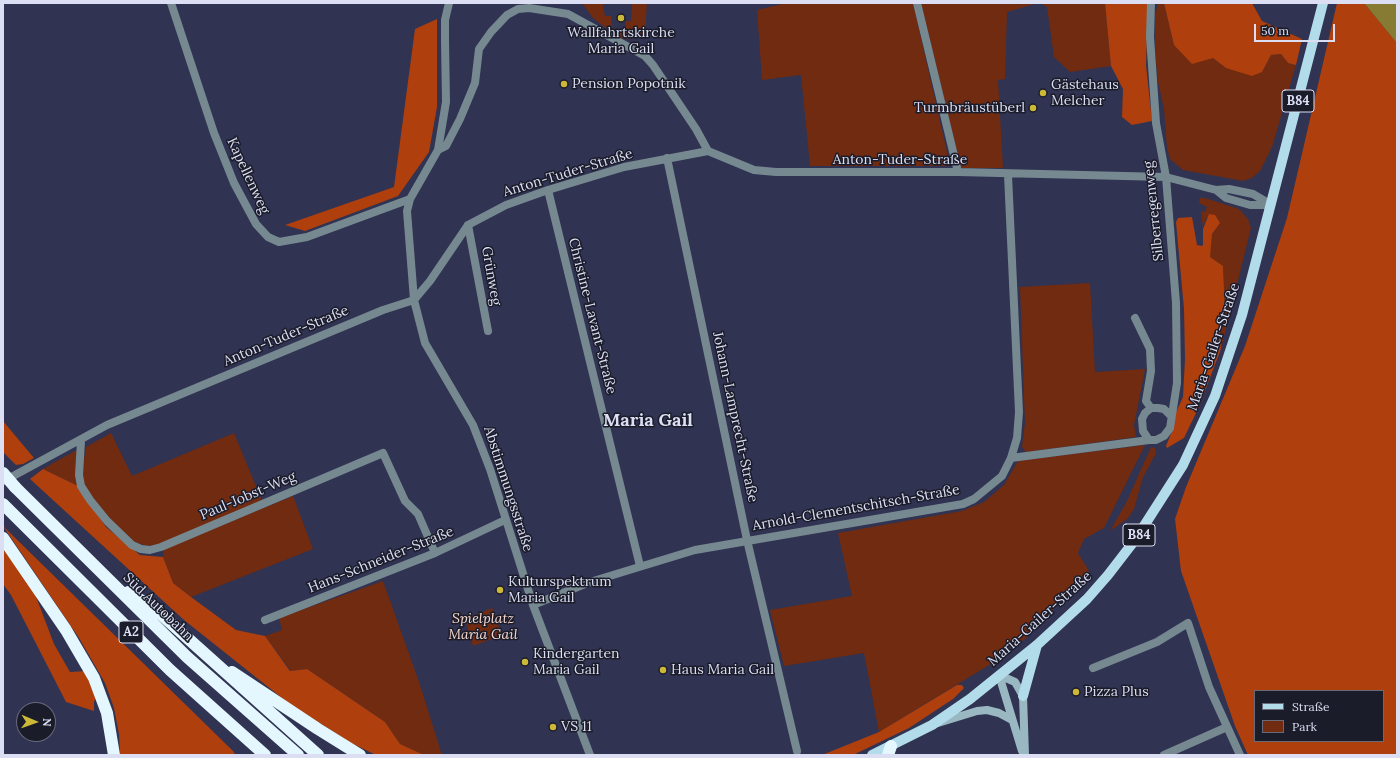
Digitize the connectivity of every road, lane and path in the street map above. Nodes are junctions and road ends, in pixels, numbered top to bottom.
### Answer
1 (171, 3) edge
2 (449, 3) edge
3 (917, 3) edge
4 (1151, 3) edge
5 (1324, 3) edge
6 (438, 150) junction
7 (708, 151) junction
8 (667, 158) junction
9 (958, 172) junction
10 (1008, 175) junction
11 (1166, 177) junction
12 (548, 190) junction
13 (410, 200) junction
14 (1270, 204) junction
15 (468, 225) junction
16 (414, 300) junction
17 (1135, 318) dead end
18 (488, 331) dead end
19 (1151, 408) junction
20 (1171, 416) junction
21 (1149, 440) junction
22 (81, 441) junction
23 (1011, 458) junction
24 (3, 474) edge
25 (3, 482) edge
26 (3, 504) edge
27 (506, 520) junction
28 (3, 538) edge
29 (747, 540) junction
30 (435, 553) junction
31 (640, 566) junction
32 (107, 578) junction
33 (533, 605) junction
34 (265, 620) dead end
35 (1037, 645) junction
36 (202, 653) junction
37 (1093, 668) dead end
38 (1000, 675) junction
39 (1023, 696) junction
40 (1012, 720) junction
41 (932, 725) junction
42 (1227, 727) junction
43 (890, 750) edge
44 (796, 751) dead end
45 (114, 755) edge
46 (265, 755) edge
47 (298, 755) edge
48 (318, 755) edge
49 (360, 755) edge
50 (590, 755) edge
51 (872, 755) edge
52 (1024, 755) edge
53 (1164, 755) edge
54 (1240, 755) edge

1 - 13 street, Kapellenweg
2 - 6 street, Abstimmungsstraße
3 - 9 street
4 - 11 street, Silberregenweg
5 - 14 main road, Maria-Gailer-Straße / B84
6 - 7 street
6 - 13 street, Abstimmungsstraße
7 - 8 street, Anton-Tuder-Straße
7 - 9 street, Anton-Tuder-Straße
8 - 12 street, Anton-Tuder-Straße
8 - 29 street, Johann-Lamprecht-Straße
9 - 10 street, Anton-Tuder-Straße
10 - 11 street, Anton-Tuder-Straße
10 - 23 street, Arnold-Clementschitsch-Straße
11 - 14 street, Anton-Tuder-Straße
11 - 20 street, Silberregenweg
12 - 15 street, Anton-Tuder-Straße
12 - 31 street, Christine-Lavant-Straße
13 - 16 street, Abstimmungsstraße
14 - 35 main road, Maria-Gailer-Straße / B84
15 - 16 street, Anton-Tuder-Straße
15 - 18 street, Grünweg
16 - 22 street, Anton-Tuder-Straße
16 - 27 street, Abstimmungsstraße
17 - 19 street
19 - 20 street
19 - 21 street
20 - 21 street, Silberregenweg
21 - 23 street, Silberregenweg
22 - 25 street, Anton-Tuder-Straße
22 - 30 street, Paul-Jobst-Weg
23 - 29 street, Arnold-Clementschitsch-Straße
24 - 32 highway, Süd Autobahn / A2, bridge
26 - 46 highway, A2
27 - 30 street, Hans-Schneider-Straße
27 - 33 street, Abstimmungsstraße
28 - 45 highway
29 - 31 street, Arnold-Clementschitsch-Straße
29 - 44 street, Johann-Lamprecht-Straße
30 - 34 street, Hans-Schneider-Straße
31 - 33 street, Arnold-Clementschitsch-Straße
32 - 36 highway
32 - 47 highway, Süd Autobahn / A2
33 - 50 street, Abstimmungsstraße
35 - 38 main road, Maria-Gailer-Straße / B84
35 - 39 main road
36 - 48 highway
36 - 49 highway
37 - 42 street
38 - 39 main road
38 - 40 main road
38 - 41 main road, Maria-Gailer-Straße / B84
39 - 52 main road
40 - 41 main road
40 - 52 main road
41 - 43 main road, Maria-Gailer-Straße / B84
42 - 53 street
42 - 54 street
43 - 51 main road, Maria-Gailer-Straße / B84

